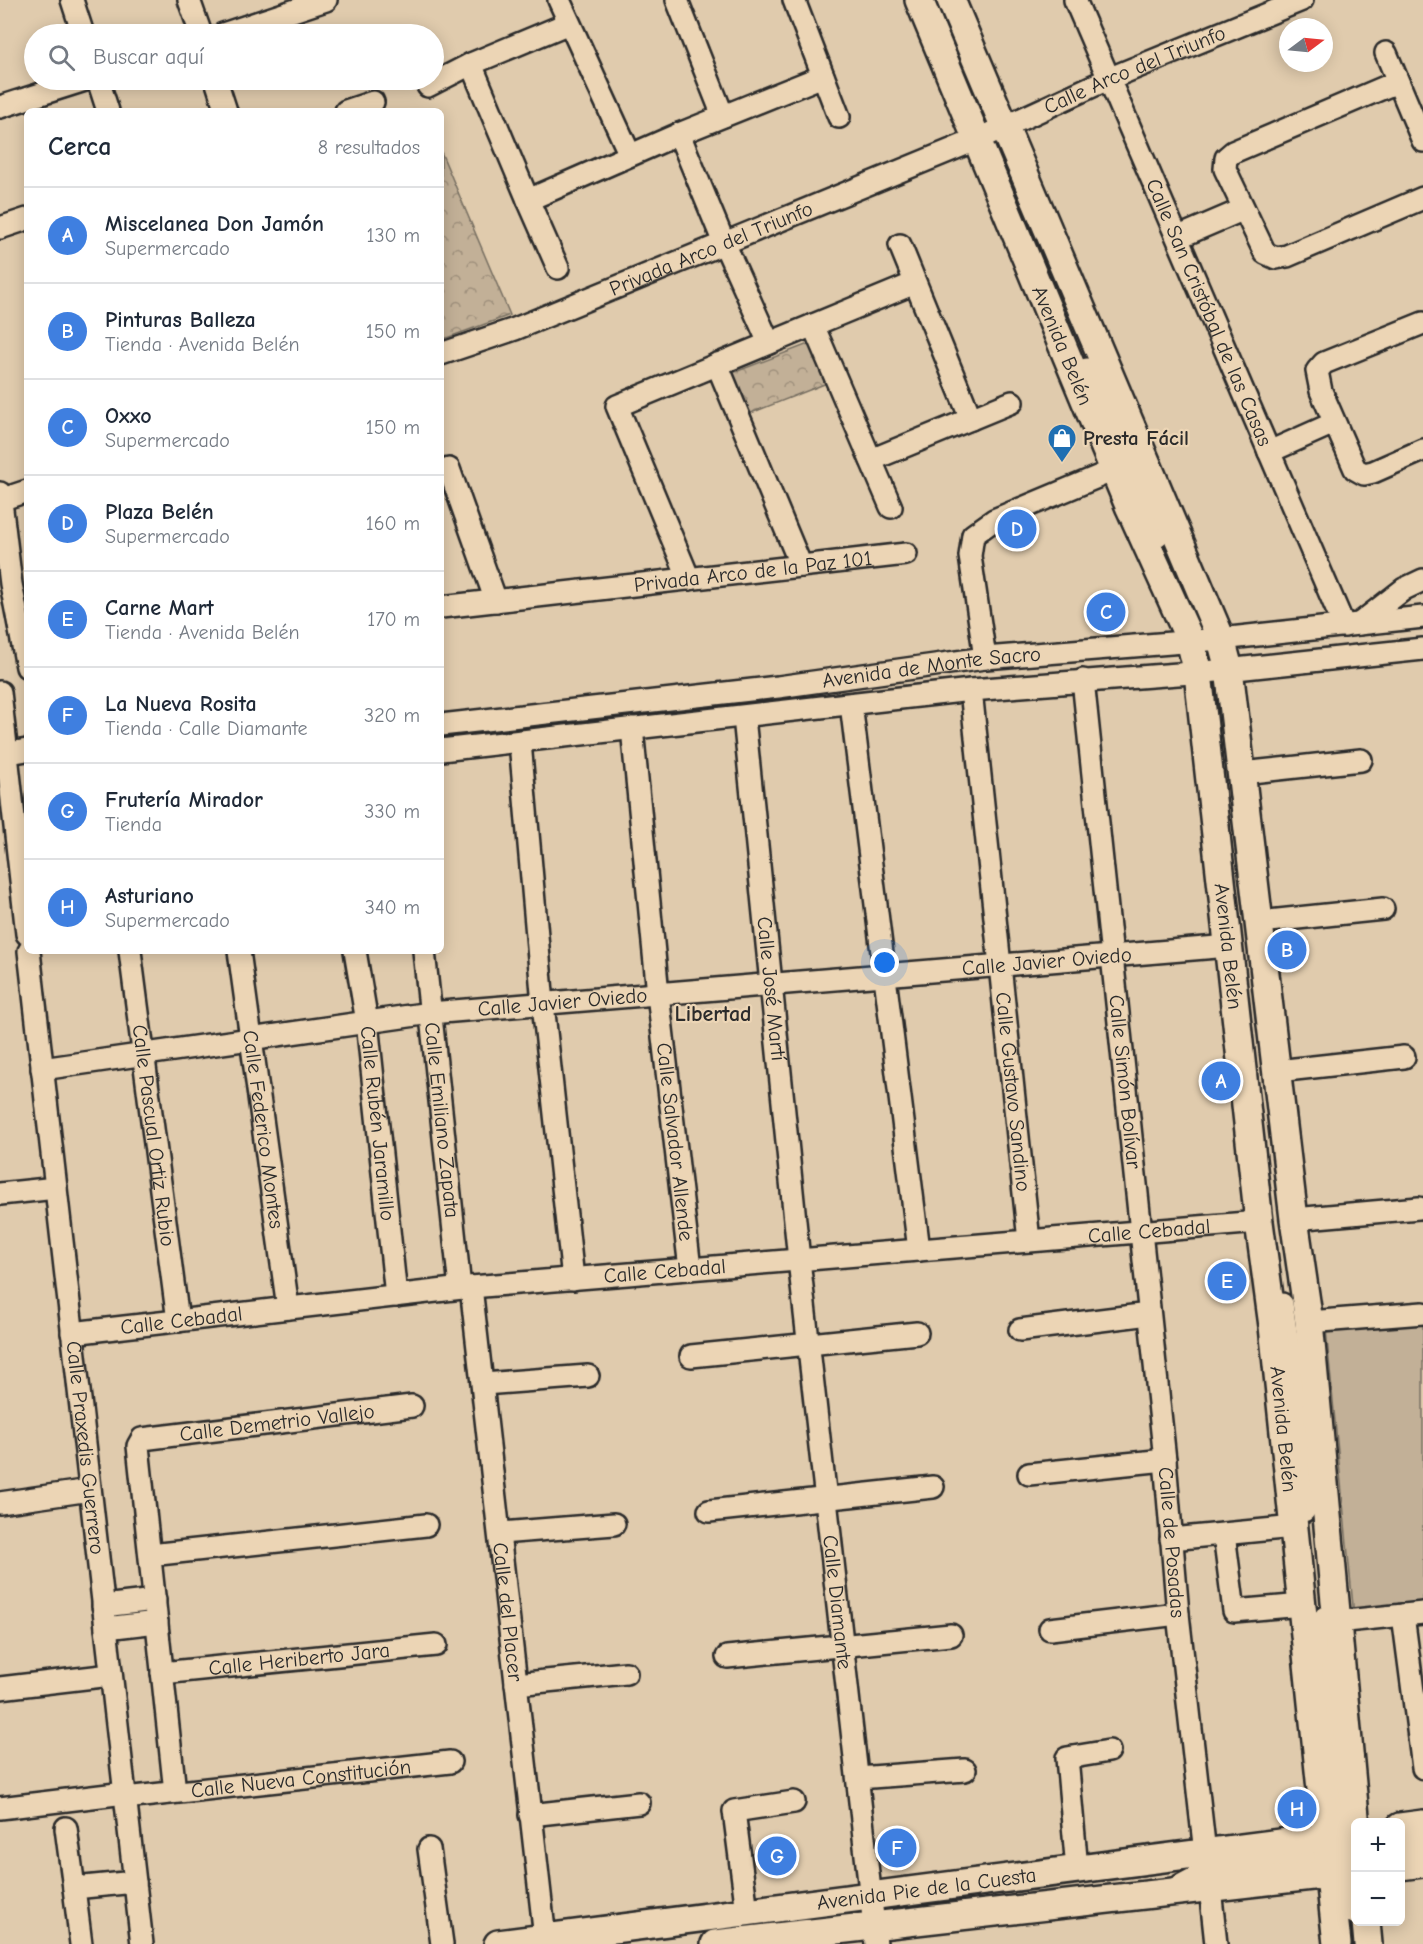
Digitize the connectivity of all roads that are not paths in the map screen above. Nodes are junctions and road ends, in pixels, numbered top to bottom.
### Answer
1 (72, 0) edge
2 (189, 0) edge
3 (326, 0) edge
4 (559, 0) edge
5 (677, 0) edge
6 (794, 0) edge
7 (919, 0) edge
8 (932, 0) edge
9 (941, 0) edge
10 (951, 0) edge
11 (1076, 0) edge
12 (1302, 0) edge
13 (569, 23) junction
14 (80, 24) edge
15 (197, 24) edge
16 (253, 24) edge
17 (1386, 52) dead end
18 (471, 64) junction
19 (823, 76) junction
20 (444, 78) edge
21 (1108, 79) junction
22 (1396, 82) junction
23 (54, 90) edge
24 (101, 90) edge
25 (219, 90) edge
26 (373, 102) dead end
27 (0, 107) edge
28 (107, 108) edge
29 (225, 108) edge
30 (355, 108) edge
31 (723, 116) junction
32 (839, 117) dead end
33 (991, 133) junction
34 (679, 134) junction
35 (1423, 141) edge
36 (630, 155) junction
37 (1423, 198) edge
38 (528, 200) junction
39 (1242, 210) junction
40 (24, 220) edge
41 (0, 228) edge
42 (1179, 237) junction
43 (724, 243) junction
44 (900, 245) dead end
45 (558, 268) dead end
46 (915, 283) junction
47 (1423, 323) edge
48 (813, 325) junction
49 (769, 343) junction
50 (444, 353) edge
51 (717, 364) junction
52 (1012, 402) dead end
53 (971, 419) junction
54 (1334, 423) junction
55 (1423, 450) edge
56 (1269, 452) junction
57 (871, 460) junction
58 (1114, 470) junction
59 (444, 471) edge
60 (24, 492) edge
61 (1, 498) edge
62 (891, 507) dead end
63 (906, 554) dead end
64 (801, 566) junction
65 (689, 579) junction
66 (1423, 580) edge
67 (495, 601) junction
68 (444, 607) edge
69 (1423, 617) edge
70 (1352, 625) junction
71 (1205, 640) junction
72 (1423, 649) edge
73 (24, 651) edge
74 (985, 658) junction
75 (1213, 671) junction
76 (1083, 680) junction
77 (971, 690) junction
78 (0, 692) edge
79 (852, 704) junction
80 (744, 717) junction
81 (444, 725) edge
82 (632, 728) junction
83 (520, 742) junction
84 (444, 750) edge
85 (18, 752) edge
86 (1361, 760) dead end
87 (1242, 773) junction
88 (13, 796) edge
89 (24, 904) edge
90 (1383, 909) dead end
91 (1260, 922) junction
92 (1229, 946) junction
93 (29, 954) edge
94 (130, 954) edge
95 (239, 954) edge
96 (356, 954) edge
97 (424, 954) edge
98 (1113, 956) junction
99 (998, 965) junction
100 (885, 975) junction
101 (771, 985) junction
102 (658, 994) junction
103 (543, 1004) junction
104 (430, 1013) junction
105 (367, 1022) junction
106 (253, 1039) junction
107 (145, 1054) junction
108 (1404, 1057) dead end
109 (42, 1069) junction
110 (1277, 1071) junction
111 (56, 1188) junction
112 (0, 1194) edge
113 (1419, 1208) dead end
114 (1294, 1219) junction
115 (1259, 1222) junction
116 (1140, 1232) junction
117 (1029, 1241) junction
118 (920, 1250) junction
119 (799, 1260) junction
120 (690, 1269) junction
121 (573, 1279) junction
122 (465, 1287) junction
123 (396, 1296) junction
124 (288, 1308) junction
125 (1423, 1313) edge
126 (1149, 1314) junction
127 (178, 1321) junction
128 (1309, 1322) junction
129 (1020, 1329) dead end
130 (72, 1333) junction
131 (917, 1333) dead end
132 (809, 1343) junction
133 (691, 1356) dead end
134 (588, 1376) dead end
135 (483, 1384) junction
136 (412, 1406) dead end
137 (1165, 1460) junction
138 (1029, 1474) dead end
139 (933, 1487) dead end
140 (90, 1490) junction
141 (826, 1497) junction
142 (0, 1503) edge
143 (709, 1511) dead end
144 (614, 1524) dead end
145 (426, 1525) dead end
146 (1293, 1527) junction
147 (500, 1533) junction
148 (1224, 1534) junction
149 (1172, 1539) junction
150 (150, 1555) junction
151 (155, 1600) junction
152 (1302, 1605) junction
153 (103, 1606) junction
154 (1178, 1614) junction
155 (1413, 1614) edge
156 (157, 1622) junction
157 (1336, 1622) junction
158 (106, 1628) junction
159 (1050, 1629) dead end
160 (951, 1635) dead end
161 (436, 1645) dead end
162 (843, 1646) junction
163 (727, 1657) dead end
164 (162, 1673) junction
165 (626, 1673) dead end
166 (111, 1674) junction
167 (516, 1684) junction
168 (0, 1688) edge
169 (1109, 1751) dead end
170 (450, 1762) dead end
171 (1423, 1768) edge
172 (965, 1770) dead end
173 (858, 1778) junction
174 (175, 1792) junction
175 (125, 1796) junction
176 (794, 1802) dead end
177 (639, 1803) dead end
178 (0, 1808) edge
179 (530, 1815) junction
180 (1423, 1824) edge
181 (1405, 1826) edge
182 (66, 1828) dead end
183 (1344, 1833) edge
184 (1423, 1847) edge
185 (429, 1849) dead end
186 (1405, 1849) edge
187 (1205, 1852) junction
188 (1423, 1863) edge
189 (1405, 1865) edge
190 (1077, 1869) junction
191 (1345, 1873) edge
192 (135, 1882) junction
193 (74, 1888) junction
194 (1210, 1888) junction
195 (1166, 1893) junction
196 (1351, 1895) edge
197 (871, 1896) junction
198 (747, 1912) junction
199 (1357, 1926) edge
200 (1366, 1926) edge
201 (875, 1935) edge
202 (545, 1938) junction
203 (81, 1944) edge
204 (142, 1944) edge
205 (442, 1944) edge
206 (498, 1944) edge
207 (715, 1944) edge
208 (1216, 1944) edge
209 (1337, 1944) edge
210 (1350, 1944) edge
211 (1359, 1944) edge
212 (1368, 1944) edge

1 - 14 street
2 - 15 street
3 - 16 street
4 - 13 street
5 - 31 street
6 - 19 street
7 - 33 main road, Avenida Belén
8 - 33 street
9 - 33 street
10 - 33 main road, Avenida Belén
11 - 21 street, Calle San Cristóbal de las Casas
12 - 21 street, Calle Arco del Triunfo
13 - 18 street
13 - 36 street
17 - 22 street
18 - 20 street
18 - 38 street
19 - 31 street
19 - 32 street
21 - 33 street, Calle Arco del Triunfo
21 - 42 street, Calle San Cristóbal de las Casas
22 - 35 street
22 - 39 street
23 - 27 street
24 - 28 street
25 - 29 street
26 - 30 street
31 - 34 street
33 - 43 street, Privada Arco del Triunfo
33 - 58 main road, Avenida Belén
33 - 71 main road, Avenida Belén
34 - 36 street
34 - 43 street
36 - 38 street
37 - 39 street
38 - 45 street
39 - 42 street
40 - 41 street
42 - 56 street, Calle San Cristóbal de las Casas
43 - 49 street
43 - 50 street, Privada Arco del Triunfo
44 - 46 street
46 - 48 street
46 - 53 street
47 - 54 street
48 - 49 street
48 - 57 street
49 - 51 street
51 - 64 street
51 - 65 street
52 - 53 street
53 - 57 street
54 - 55 street
54 - 56 street
56 - 70 street, Calle San Cristóbal de las Casas
57 - 62 street
58 - 71 main road, Avenida Belén
58 - 74 street
59 - 67 street
60 - 61 street
61 - 73 street
63 - 64 street, Privada Arco de la Paz 101
64 - 65 street, Privada Arco de la Paz 101
65 - 67 street, Privada Arco de la Paz 101
66 - 70 street
67 - 68 street, Privada Arco de la Paz 101
69 - 70 street, Avenida de Monte Sacro
70 - 71 street, Avenida de Monte Sacro
71 - 74 street, Avenida de Monte Sacro
71 - 75 main road, Avenida Belén
72 - 75 street, Avenida de Monte Sacro
74 - 81 street, Avenida de Monte Sacro
75 - 76 street, Avenida de Monte Sacro
75 - 87 main road, Avenida Belén
75 - 92 main road, Avenida Belén
75 - 183 street
76 - 77 street, Avenida de Monte Sacro
76 - 98 street, Calle Simón Bolívar
77 - 79 street, Avenida de Monte Sacro
77 - 99 street, Calle Gustavo Sandino
78 - 85 street
79 - 80 street, Avenida de Monte Sacro
79 - 100 street
80 - 82 street, Avenida de Monte Sacro
80 - 101 street, Calle José Martí
82 - 83 street, Avenida de Monte Sacro
82 - 102 street, Calle Salvador Allende
83 - 84 street, Avenida de Monte Sacro
83 - 103 street
85 - 88 street
86 - 87 street
87 - 91 main road, Avenida Belén
88 - 89 street
90 - 91 street
91 - 110 main road, Avenida Belén
92 - 98 street, Calle Javier Oviedo
92 - 115 main road, Avenida Belén
93 - 109 street, Calle Praxedis Guerrero
94 - 107 street, Calle Pascual Ortiz Rubio
95 - 106 street, Calle Federico Montes
96 - 105 street, Calle Rubén Jaramillo
97 - 104 street, Calle Emiliano Zapata
98 - 99 street, Calle Javier Oviedo
98 - 116 street, Calle Simón Bolívar
99 - 100 street, Calle Javier Oviedo
99 - 117 street, Calle Gustavo Sandino
100 - 101 street, Calle Javier Oviedo
100 - 118 street
101 - 102 street, Calle Javier Oviedo
101 - 119 street, Calle José Martí
102 - 103 street, Calle Javier Oviedo
102 - 120 street, Calle Salvador Allende
103 - 104 street, Calle Javier Oviedo
103 - 121 street
104 - 105 street, Calle Javier Oviedo
104 - 122 street, Calle Emiliano Zapata
105 - 106 street, Calle Javier Oviedo
105 - 123 street, Calle Rubén Jaramillo
106 - 107 street, Calle Javier Oviedo
106 - 124 street, Calle Federico Montes
107 - 109 street, Calle Javier Oviedo
107 - 127 street, Calle Pascual Ortiz Rubio
108 - 110 street
109 - 111 street, Calle Praxedis Guerrero
110 - 114 main road, Avenida Belén
111 - 112 street
111 - 130 street, Calle Praxedis Guerrero
113 - 114 street
114 - 128 main road, Avenida Belén
115 - 116 street, Calle Cebadal
115 - 146 main road, Avenida Belén
116 - 117 street, Calle Cebadal
116 - 126 street, Calle de Posadas
117 - 118 street, Calle Cebadal
118 - 119 street, Calle Cebadal
119 - 120 street, Calle Cebadal
119 - 132 street, Calle Diamante
120 - 121 street, Calle Cebadal
121 - 122 street, Calle Cebadal
122 - 123 street, Calle Cebadal
122 - 135 street, Calle del Placer
123 - 124 street, Calle Cebadal
124 - 127 street, Calle Cebadal
125 - 128 street
126 - 129 street
126 - 137 street, Calle de Posadas
127 - 130 street, Calle Cebadal
128 - 157 main road, Avenida Belén
130 - 140 street, Calle Praxedis Guerrero
131 - 132 street
132 - 133 street
132 - 141 street, Calle Diamante
134 - 135 street
135 - 147 street, Calle del Placer
136 - 150 street, Calle Demetrio Vallejo
137 - 138 street
137 - 149 street, Calle de Posadas
139 - 141 street
140 - 142 street
140 - 153 street, Calle Praxedis Guerrero
141 - 143 street
141 - 162 street, Calle Diamante
144 - 147 street
145 - 150 street
146 - 148 street
146 - 152 main road, Avenida Belén
147 - 167 street, Calle del Placer
148 - 149 street
148 - 152 street
149 - 154 street, Calle de Posadas
150 - 151 street
151 - 153 street
151 - 156 street
152 - 183 main road, Avenida Belén
153 - 158 street, Calle Praxedis Guerrero
154 - 159 street
154 - 187 street, Calle de Posadas
155 - 157 street
155 - 171 street
156 - 158 street
156 - 164 street
157 - 183 main road, Avenida Belén
158 - 166 street, Calle Praxedis Guerrero
160 - 162 street
161 - 164 street, Calle Heriberto Jara
162 - 163 street
162 - 173 street, Calle Diamante
164 - 174 street
165 - 167 street
166 - 168 street
166 - 175 street, Calle Praxedis Guerrero
167 - 179 street, Calle del Placer
169 - 190 street
170 - 174 street, Calle Nueva Constitución
172 - 173 street
173 - 197 street, Calle Diamante
174 - 175 street, Calle Nueva Constitución
175 - 178 street
175 - 192 street, Calle Praxedis Guerrero
176 - 198 street
177 - 179 street
179 - 202 street, Calle del Placer
180 - 181 main road
182 - 193 street
183 - 187 main road, Avenida Pie de la Cuesta
183 - 191 main road, Avenida Belén
184 - 186 street
185 - 205 street
187 - 190 main road, Avenida Pie de la Cuesta
188 - 189 main road
190 - 197 main road, Avenida Pie de la Cuesta
191 - 194 main road, Avenida Pie de la Cuesta
191 - 195 street
191 - 196 street
191 - 209 main road, Avenida Belén
191 - 210 street
192 - 193 street
192 - 204 street, Calle Praxedis Guerrero
193 - 203 street
194 - 195 main road, Avenida Pie de la Cuesta
194 - 208 street
195 - 201 main road, Avenida Pie de la Cuesta
197 - 198 main road, Avenida Pie de la Cuesta
197 - 201 street, Calle Diamante
198 - 202 main road, Avenida Pie de la Cuesta
199 - 211 street
200 - 212 main road
201 - 207 main road, Avenida Pie de la Cuesta
202 - 206 main road, Avenida Pie de la Cuesta

